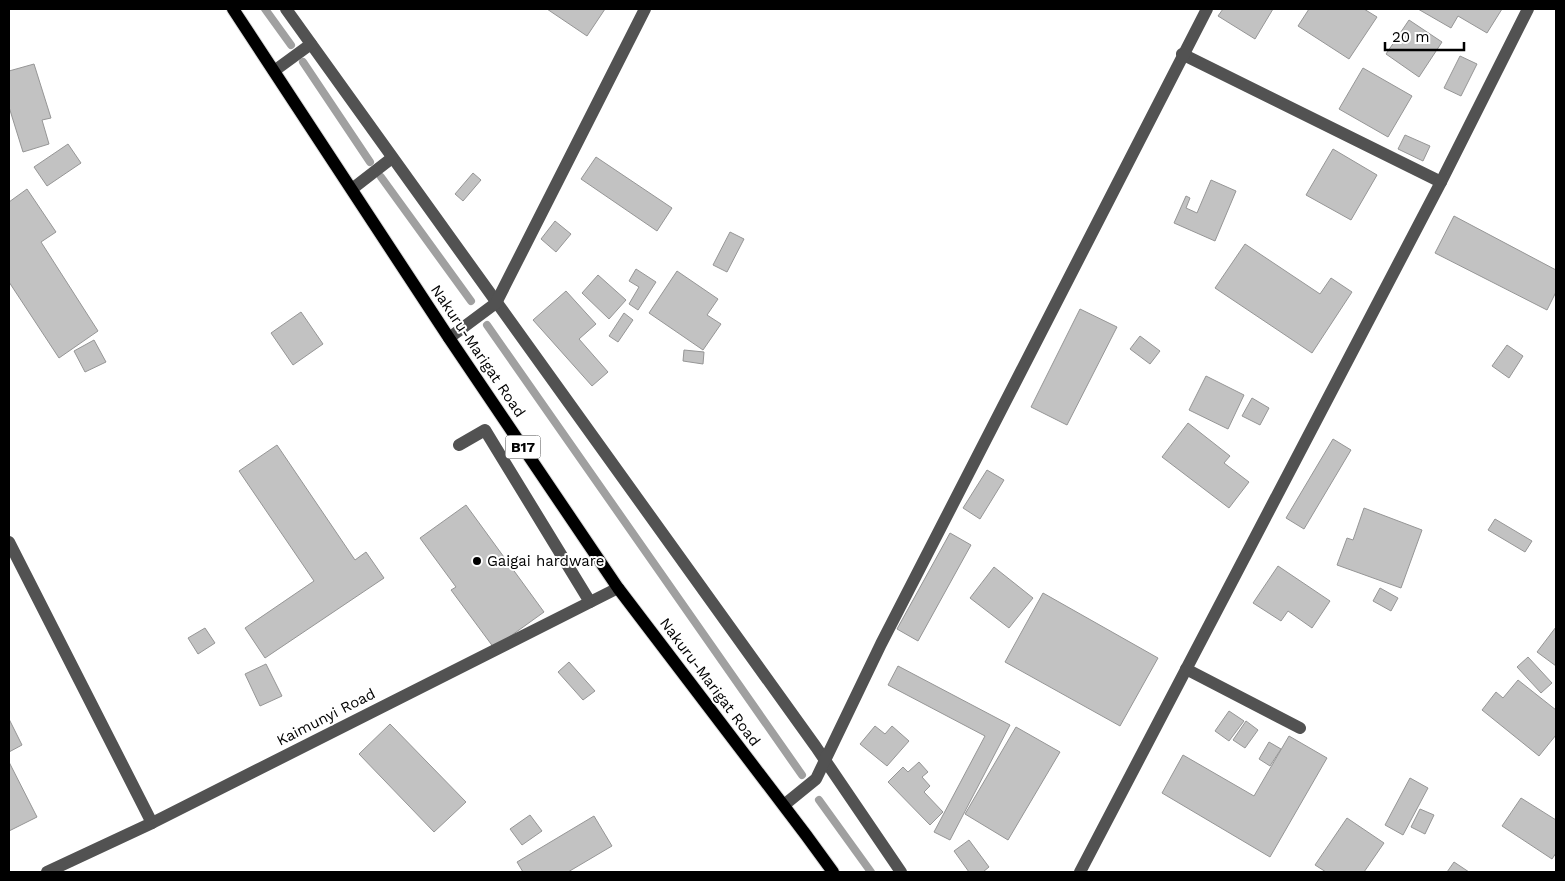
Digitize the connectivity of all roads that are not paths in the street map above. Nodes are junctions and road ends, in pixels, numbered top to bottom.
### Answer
1 (233, 9) edge
2 (286, 9) edge
3 (645, 9) edge
4 (1207, 9) edge
5 (1528, 9) edge
6 (311, 44) junction
7 (1182, 54) junction
8 (274, 72) junction
9 (392, 158) junction
10 (1441, 182) junction
11 (352, 189) junction
12 (496, 303) junction
13 (450, 338) junction
14 (459, 445) dead end
15 (9, 542) edge
16 (618, 588) junction
17 (590, 602) junction
18 (1186, 669) junction
19 (1300, 728) dead end
20 (825, 758) junction
21 (784, 806) junction
22 (152, 823) junction
23 (47, 872) edge
24 (833, 872) edge
25 (901, 872) edge
26 (1080, 872) edge

1 - 8 main road, Nakuru-Marigat Road / B17
2 - 6 street
3 - 12 street
4 - 7 street
5 - 10 street
6 - 8 street
6 - 9 street
7 - 10 street
7 - 20 street
8 - 11 main road, Nakuru-Marigat Road / B17
9 - 11 street
9 - 12 street
10 - 18 street
11 - 13 main road, Nakuru-Marigat Road / B17
12 - 13 street
12 - 20 street
13 - 16 main road, Nakuru-Marigat Road / B17
14 - 17 street
15 - 22 street
16 - 17 street, Kaimunyi Road
16 - 21 main road, Nakuru-Marigat Road / B17
17 - 22 street, Kaimunyi Road
18 - 19 street
18 - 26 street
20 - 21 street
20 - 25 street
21 - 24 main road, Nakuru-Marigat Road / B17
22 - 23 street, Kaimunyi Road

